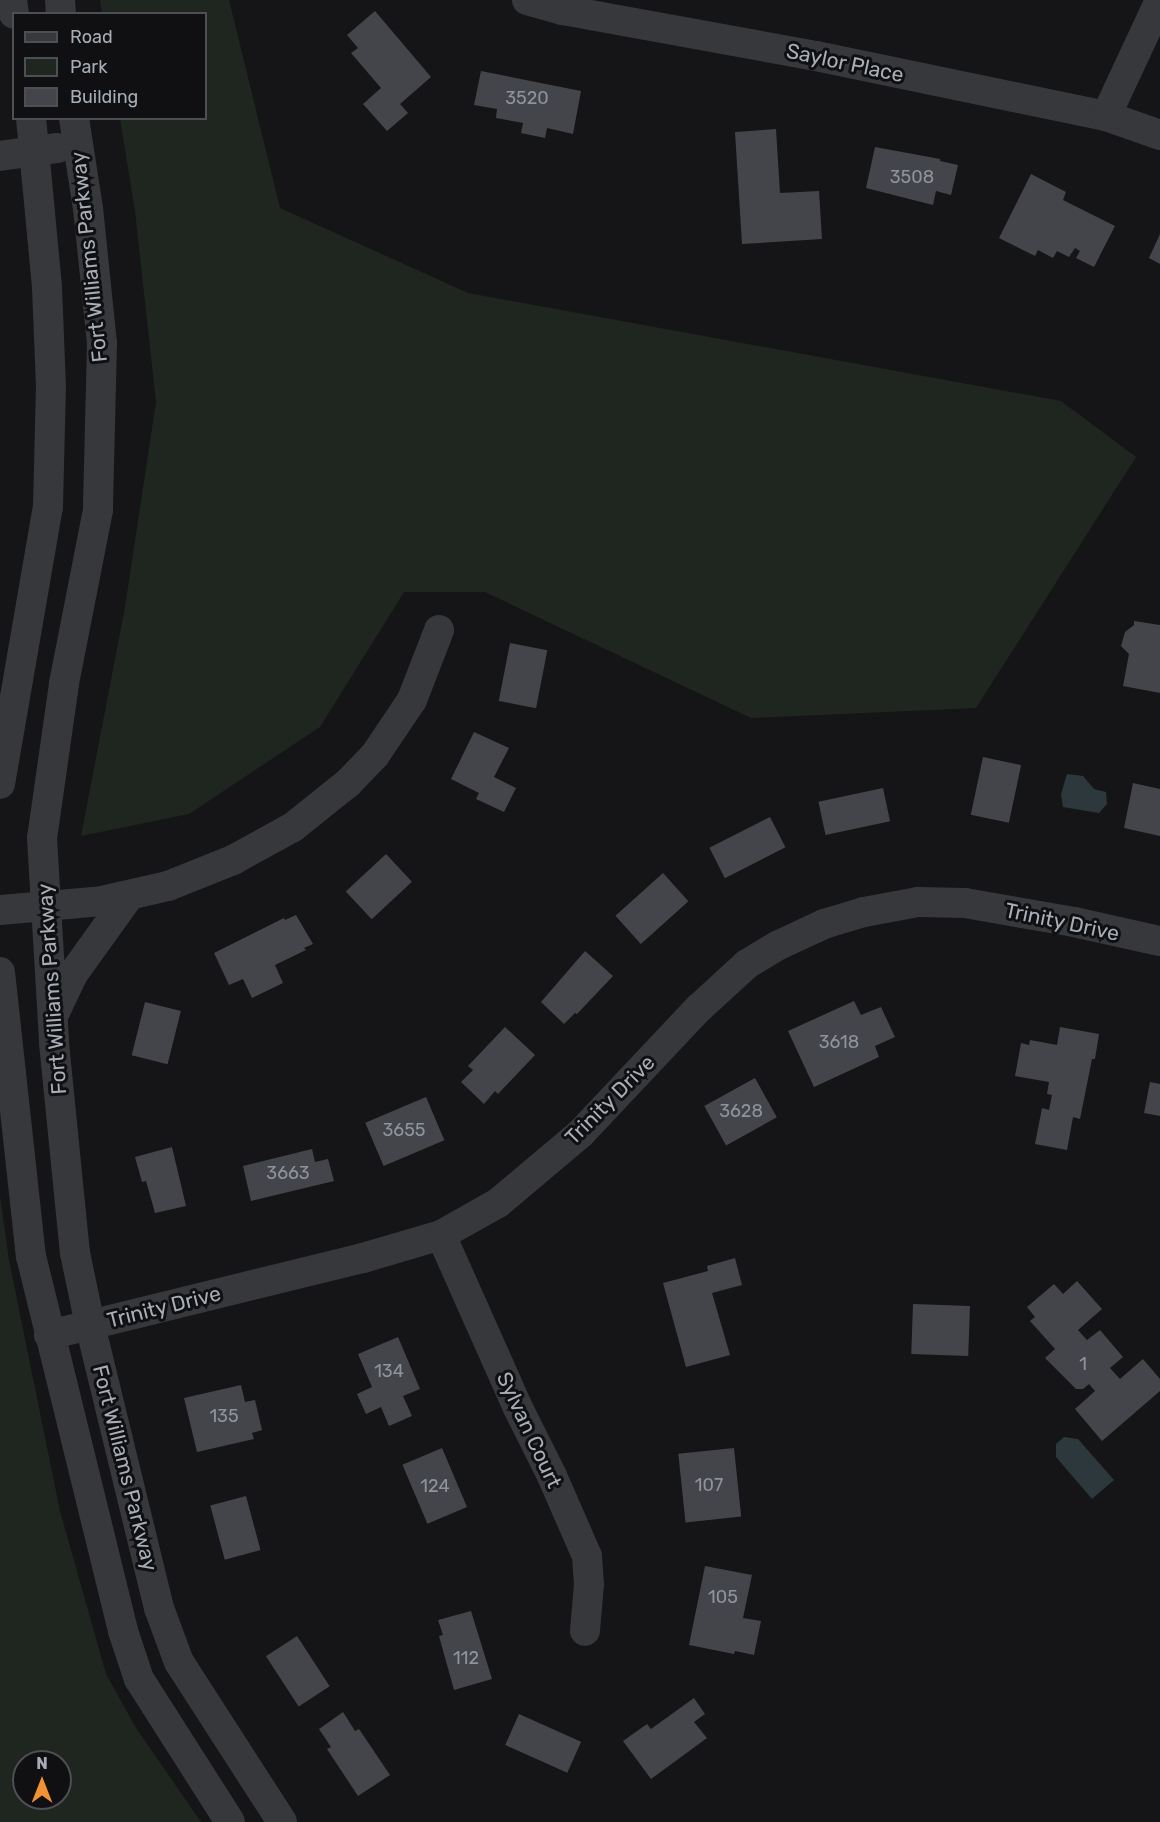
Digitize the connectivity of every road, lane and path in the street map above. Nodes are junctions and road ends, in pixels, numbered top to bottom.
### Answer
1 (527, 0) edge
2 (1160, 0) edge
3 (1106, 116) junction
4 (31, 120) edge
5 (76, 132) edge
6 (1160, 135) edge
7 (36, 151) junction
8 (0, 156) edge
9 (439, 630) dead end
10 (8, 680) edge
11 (64, 684) junction
12 (0, 784) edge
13 (129, 896) junction
14 (47, 906) junction
15 (0, 910) edge
16 (1160, 941) edge
17 (0, 972) edge
18 (53, 1017) junction
19 (441, 1235) junction
20 (90, 1325) junction
21 (49, 1335) junction
22 (585, 1631) dead end
23 (230, 1822) edge
24 (282, 1822) edge

1 - 3 street, Saylor Place
2 - 3 street
3 - 6 street, Saylor Place
4 - 7 street, Fort Williams Parkway
5 - 7 street
5 - 11 street, Fort Williams Parkway
7 - 8 street
7 - 10 street, Fort Williams Parkway
9 - 13 street
10 - 11 street
10 - 12 street, Fort Williams Parkway
11 - 14 street, Fort Williams Parkway
13 - 14 street
13 - 18 street
14 - 15 street
14 - 18 street, Fort Williams Parkway
16 - 19 street, Trinity Drive
17 - 21 street, Fort Williams Parkway
18 - 20 street, Fort Williams Parkway
19 - 20 street, Trinity Drive
19 - 22 street, Sylvan Court
20 - 21 street, Trinity Drive
20 - 24 street, Fort Williams Parkway
21 - 23 street, Fort Williams Parkway

